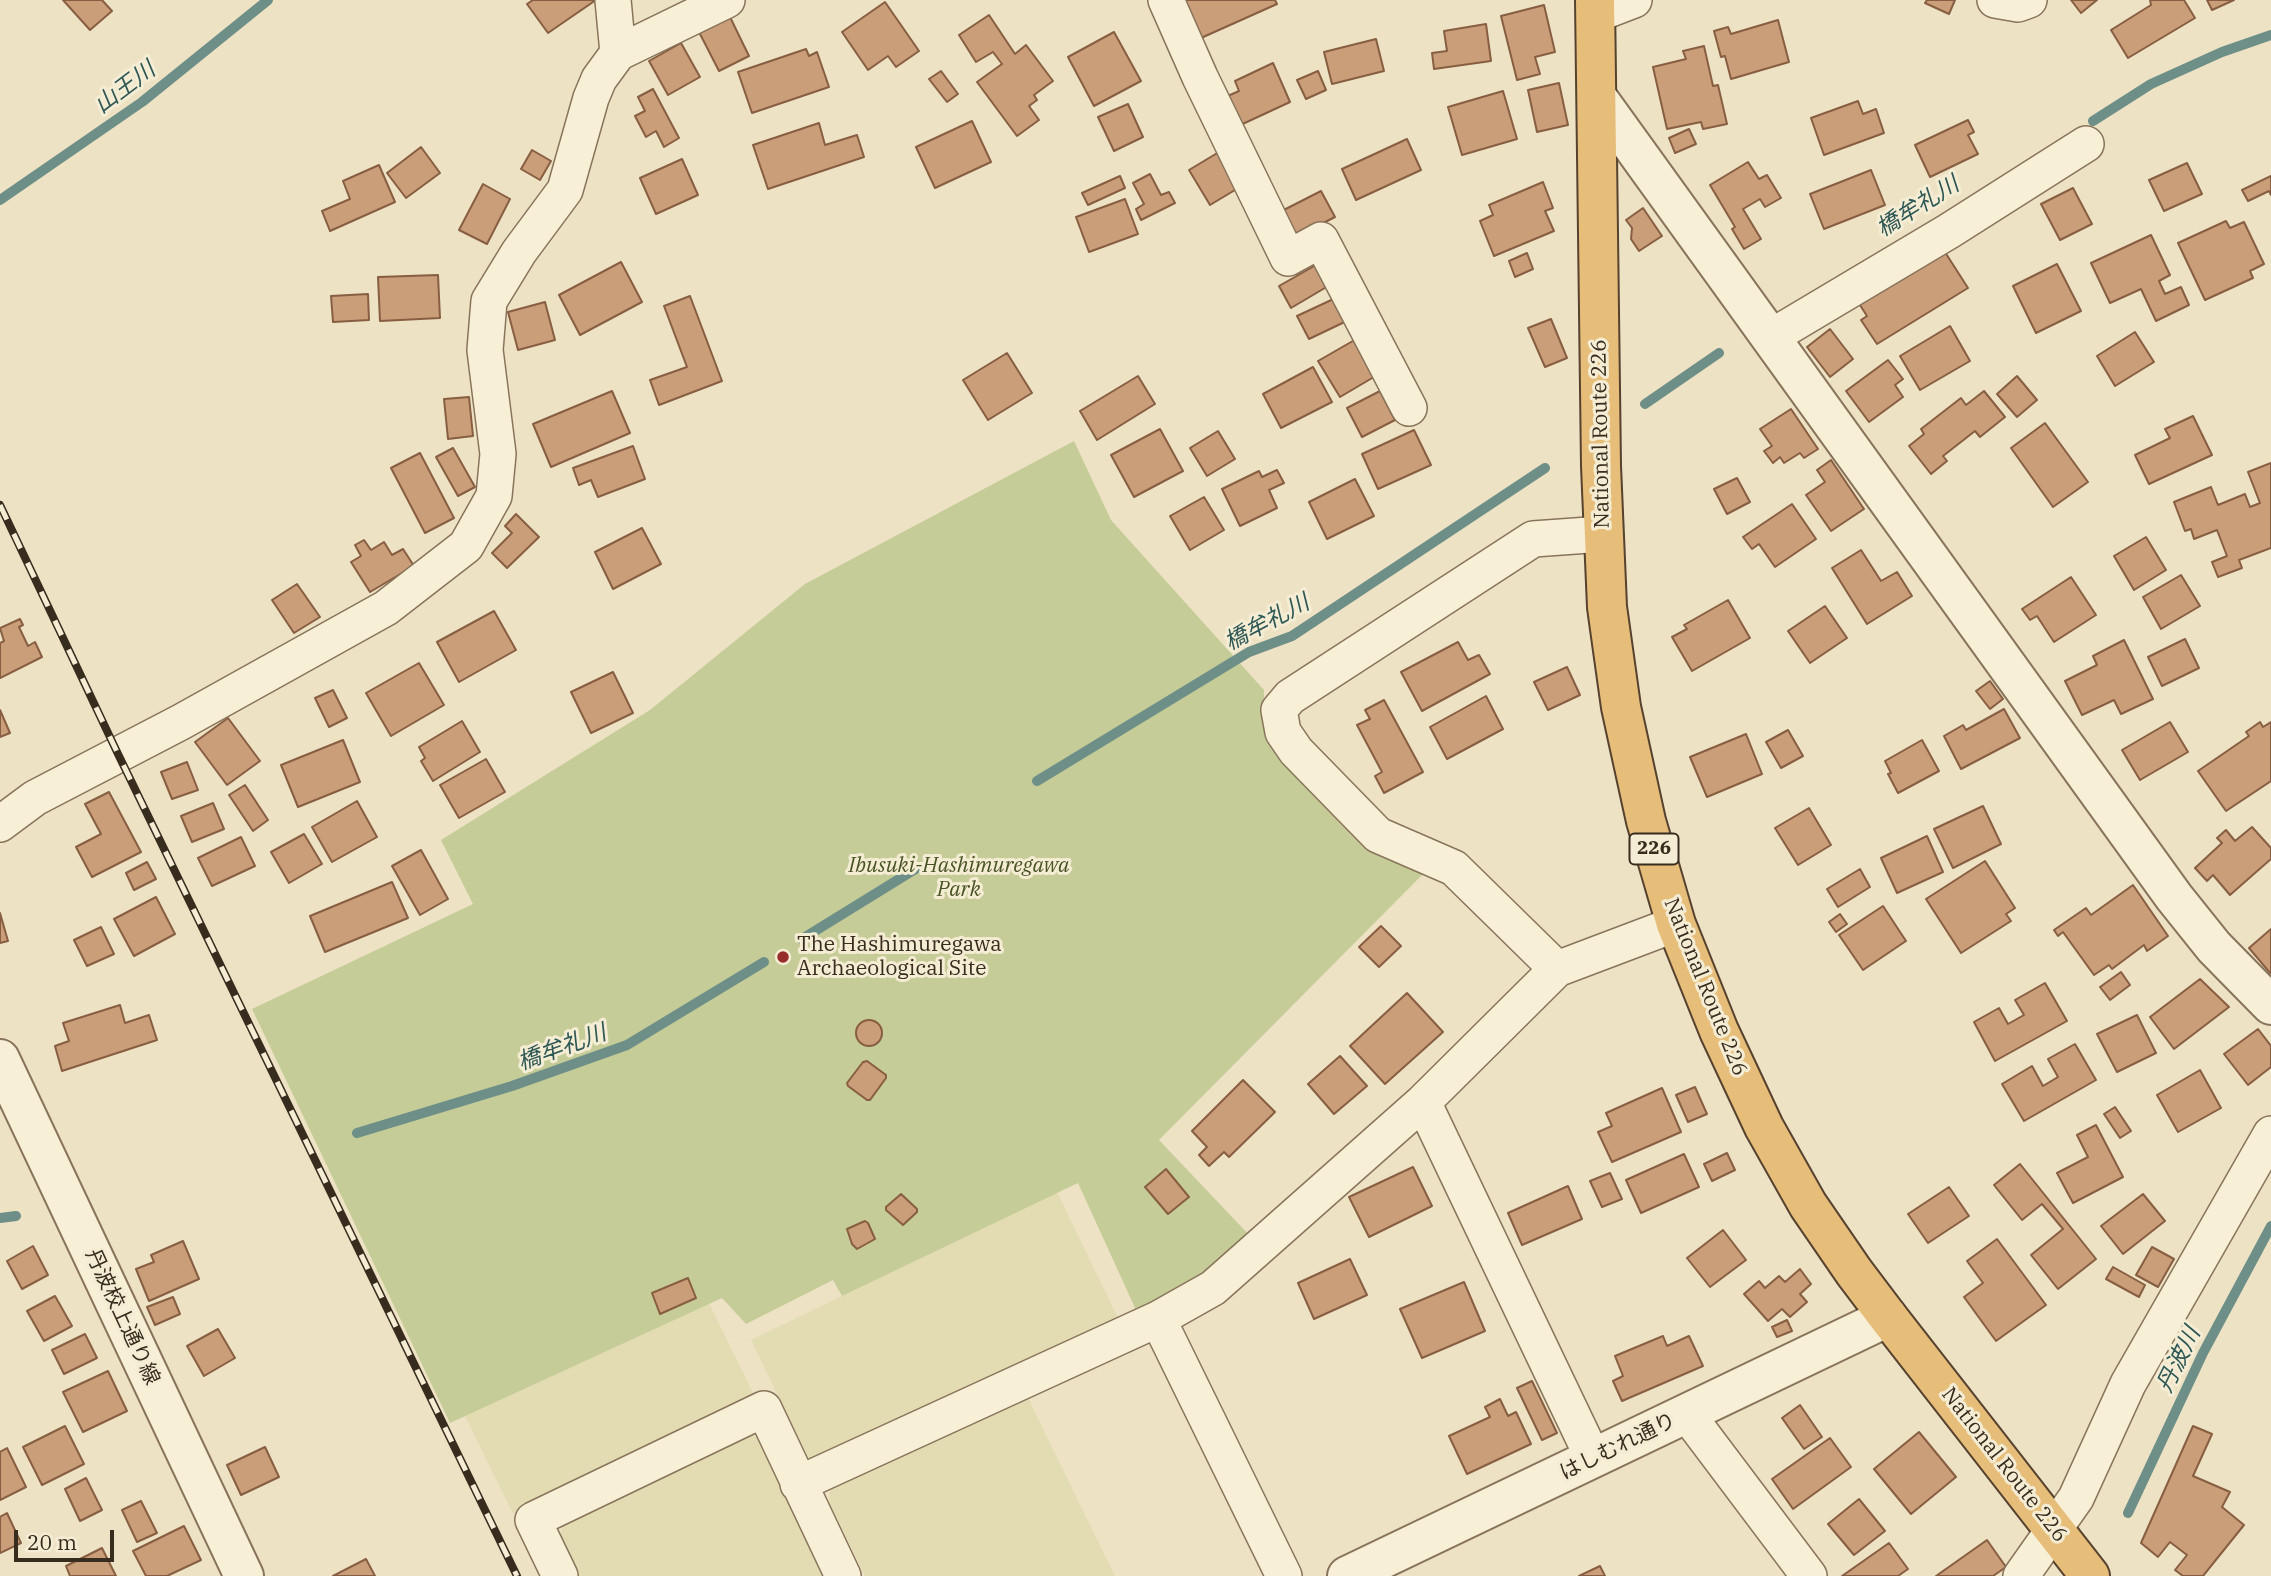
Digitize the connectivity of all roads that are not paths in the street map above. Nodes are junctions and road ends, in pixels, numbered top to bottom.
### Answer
1 (613, 0) edge
2 (727, 0) edge
3 (1166, 0) edge
4 (1634, 0) edge
5 (1995, 0) edge
6 (2029, 0) edge
7 (1595, 8) edge
8 (618, 53) junction
9 (1597, 97) junction
10 (2086, 144) dead end
11 (1771, 337) junction
12 (1409, 408) dead end
13 (1603, 534) junction
14 (0, 824) edge
15 (1676, 924) junction
16 (1557, 969) junction
17 (2271, 1005) edge
18 (0, 1059) edge
19 (1423, 1102) junction
20 (2271, 1134) edge
21 (1888, 1317) junction
22 (1158, 1319) junction
23 (1687, 1414) junction
24 (1594, 1458) junction
25 (798, 1484) junction
26 (2054, 1528) junction
27 (244, 1576) edge
28 (560, 1576) edge
29 (843, 1576) edge
30 (1284, 1576) edge
31 (1348, 1576) edge
32 (1809, 1576) edge
33 (2021, 1576) edge
34 (2090, 1576) edge

1 - 8 street
2 - 8 street
3 - 12 street
4 - 7 street
5 - 6 street
7 - 9 highway, National Route 226 / 226
8 - 14 street
9 - 11 street
9 - 13 highway, National Route 226 / 226
10 - 11 street
11 - 17 street
13 - 15 highway, National Route 226 / 226
13 - 16 street
15 - 16 street
15 - 21 highway, National Route 226 / 226
16 - 19 street
18 - 27 street, 丹波校上通り線
19 - 22 street
19 - 24 street
20 - 26 street
21 - 23 street, はしむれ通り
21 - 26 highway, National Route 226 / 226
22 - 25 street
22 - 30 street
23 - 24 street, はしむれ通り
23 - 32 street
24 - 31 street, はしむれ通り
25 - 28 street
25 - 29 street
26 - 33 street
26 - 34 highway, National Route 226 / 226

